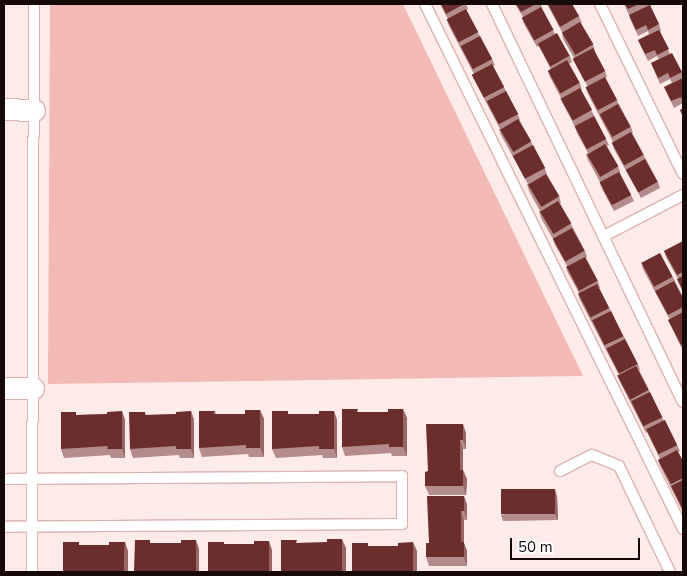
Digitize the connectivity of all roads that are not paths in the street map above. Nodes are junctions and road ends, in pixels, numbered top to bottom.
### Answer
1 (34, 4) edge
2 (425, 4) edge
3 (492, 4) edge
4 (600, 4) edge
5 (4, 109) edge
6 (34, 110) junction
7 (683, 174) edge
8 (683, 195) edge
9 (604, 236) junction
10 (4, 388) edge
11 (33, 388) junction
12 (683, 402) edge
13 (560, 471) dead end
14 (4, 479) edge
15 (32, 479) junction
16 (4, 527) edge
17 (32, 527) junction
18 (683, 529) edge
19 (32, 571) edge
20 (670, 572) edge

1 - 6 lane
2 - 18 lane
3 - 9 lane
4 - 7 lane
5 - 6 street
6 - 11 lane
8 - 9 lane
9 - 12 lane
10 - 11 street
11 - 15 lane
13 - 20 lane
14 - 15 lane
15 - 17 lane
15 - 17 lane
16 - 17 lane
17 - 19 lane

